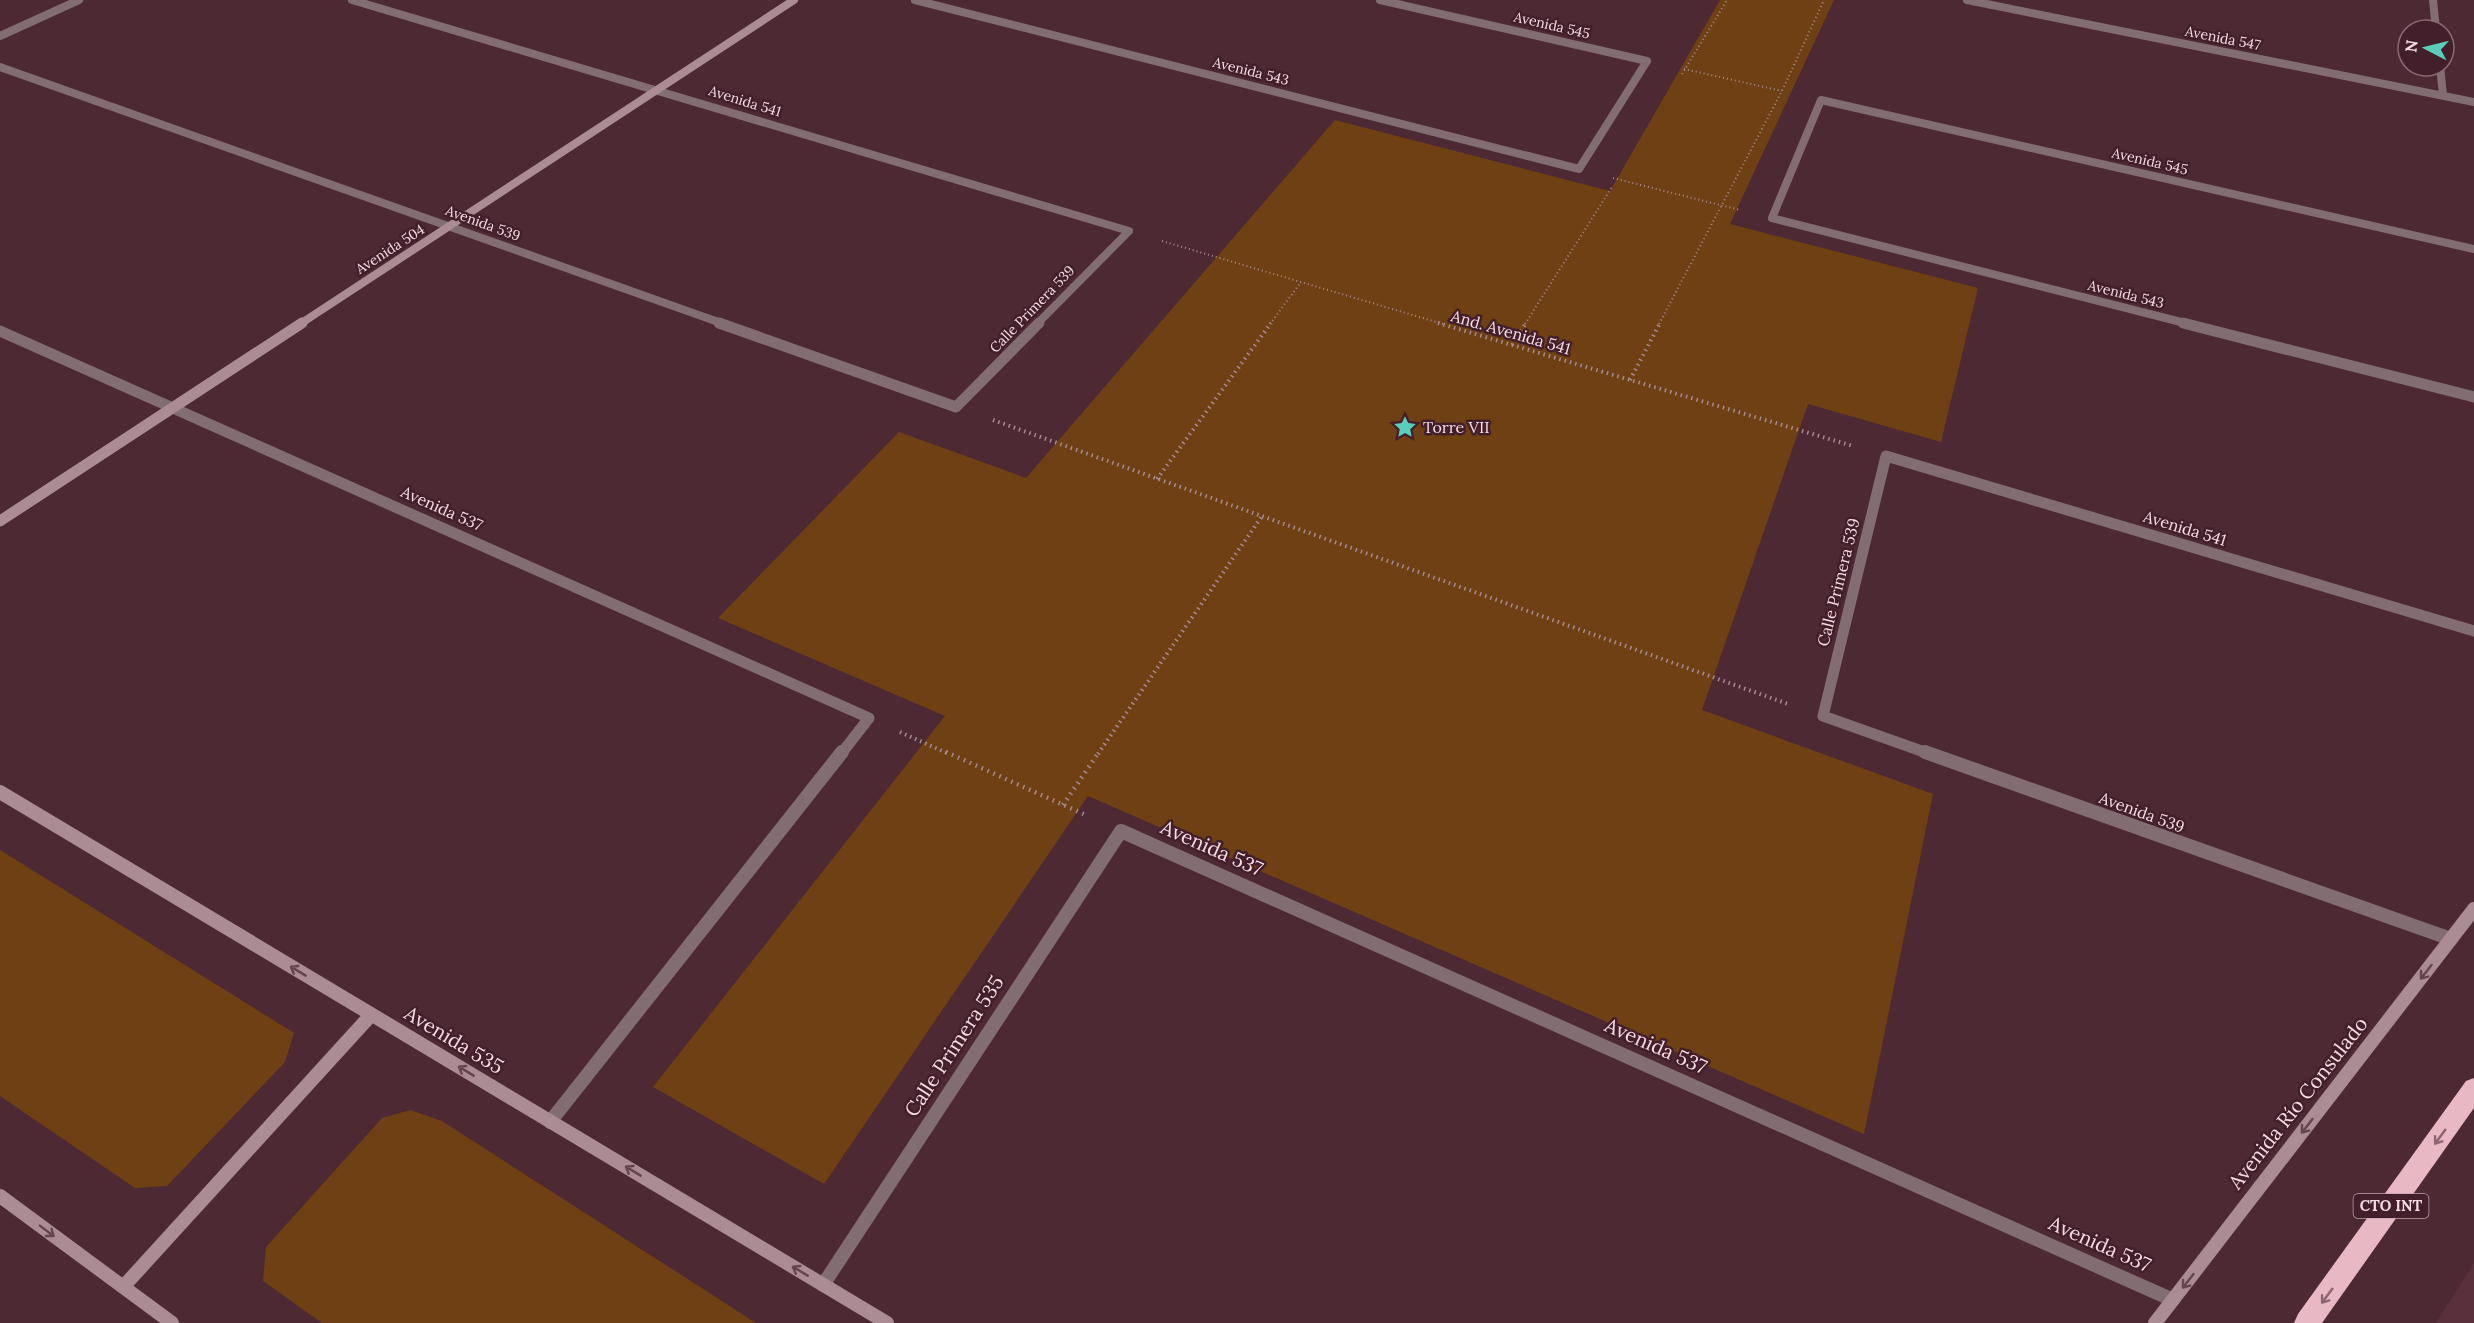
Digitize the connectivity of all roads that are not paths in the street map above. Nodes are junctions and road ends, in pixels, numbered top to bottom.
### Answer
1 (79, 0) edge
2 (352, 0) edge
3 (794, 0) edge
4 (915, 0) edge
5 (1380, 0) edge
6 (1967, 0) edge
7 (2433, 0) edge
8 (2435, 18) edge
9 (0, 36) edge
10 (1647, 61) joint
11 (0, 67) edge
12 (2441, 78) edge
13 (656, 90) junction
14 (2443, 95) junction
15 (2474, 102) edge
16 (1772, 218) joint
17 (448, 226) junction
18 (1129, 231) joint
19 (2474, 249) edge
20 (0, 331) edge
21 (2474, 397) edge
22 (956, 407) joint
23 (172, 408) junction
24 (1886, 456) joint
25 (0, 521) edge
26 (2474, 631) edge
27 (1823, 716) joint
28 (0, 792) edge
29 (1121, 831) joint
30 (2474, 909) edge
31 (2451, 939) junction
32 (371, 1015) junction
33 (2474, 1089) edge
34 (550, 1122) junction
35 (0, 1196) edge
36 (823, 1285) junction
37 (123, 1287) junction
38 (2173, 1300) junction
39 (172, 1323) edge
40 (887, 1323) edge
41 (2155, 1323) edge
42 (2307, 1323) edge

1 - 9 street
2 - 13 street, Avenida 541
3 - 13 street, Avenida 504
4 - 10 street, Avenida 543
5 - 10 street, Avenida 545
6 - 14 street, Avenida 547
7 - 8 street
11 - 17 street, Avenida 539
12 - 14 street
13 - 17 street, Avenida 504
13 - 18 street, Avenida 541
14 - 15 street, Avenida 547
16 - 19 street, Avenida 545
16 - 21 street, Avenida 543
17 - 22 street, Avenida 539
17 - 23 street, Avenida 504
18 - 22 street, Calle Primera 539
20 - 23 street, Avenida 537
23 - 25 street, Avenida 504
23 - 34 street, Avenida 537
24 - 26 street, Avenida 541
24 - 27 street, Calle Primera 539
27 - 31 street, Avenida 539
32 -> 28 street, Avenida 535
29 - 36 street, Calle Primera 535
29 - 38 street, Avenida 537
30 - 31 street, Avenida Río Consulado
31 -> 38 street, Avenida Río Consulado
34 -> 32 street, Avenida 535
32 - 37 street
33 -> 42 highway, CTO INT
36 -> 34 street, Avenida 535
35 -> 37 street
36 - 40 street, Avenida 535
37 - 39 street
38 - 41 street, Avenida Río Consulado

